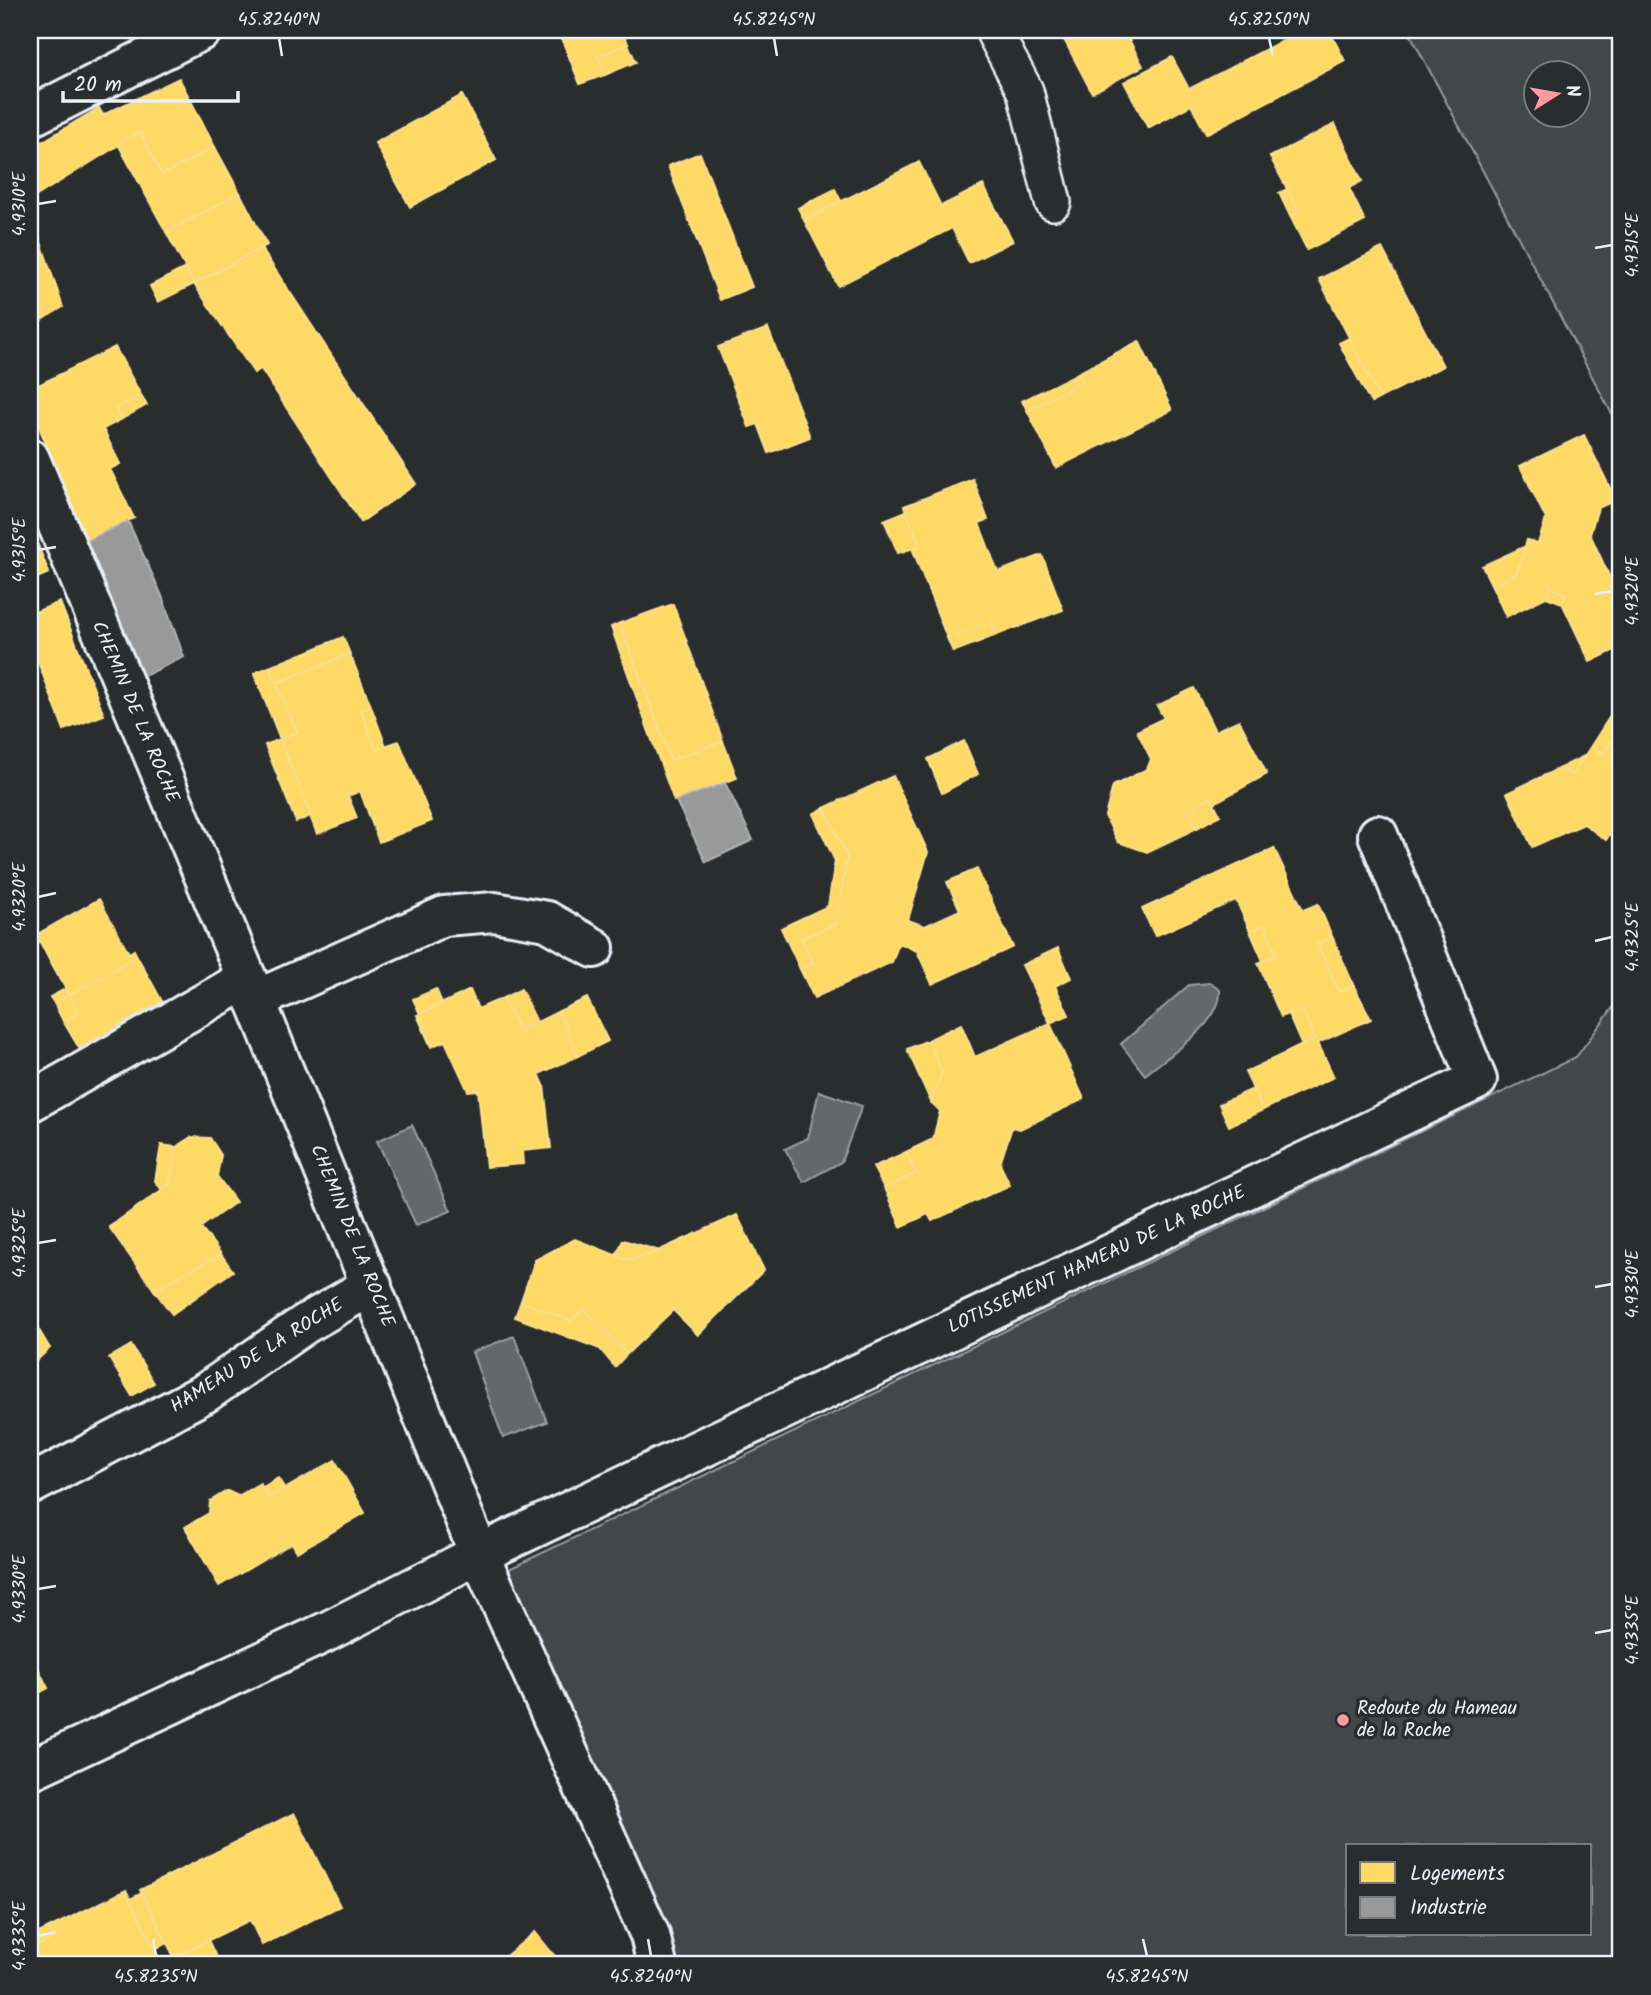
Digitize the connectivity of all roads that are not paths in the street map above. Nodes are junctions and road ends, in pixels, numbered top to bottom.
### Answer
1 (202, 30) edge
2 (993, 30) edge
3 (30, 117) edge
4 (1054, 202) dead end
5 (30, 459) edge
6 (1378, 835) dead end
7 (594, 948) dead end
8 (251, 990) junction
9 (30, 1102) edge
10 (372, 1285) junction
11 (30, 1485) edge
12 (479, 1554) junction
13 (30, 1770) edge
14 (657, 1965) edge

1 - 3 street
2 - 4 lane
5 - 8 street, CHEMIN DE LA ROCHE
6 - 12 street, LOTISSEMENT HAMEAU DE LA ROCHE
7 - 8 street
8 - 9 street
8 - 10 street, CHEMIN DE LA ROCHE
10 - 11 street, HAMEAU DE LA ROCHE
10 - 12 street, CHEMIN DE LA ROCHE
12 - 13 street
12 - 14 street, CHEMIN DE LA ROCHE

